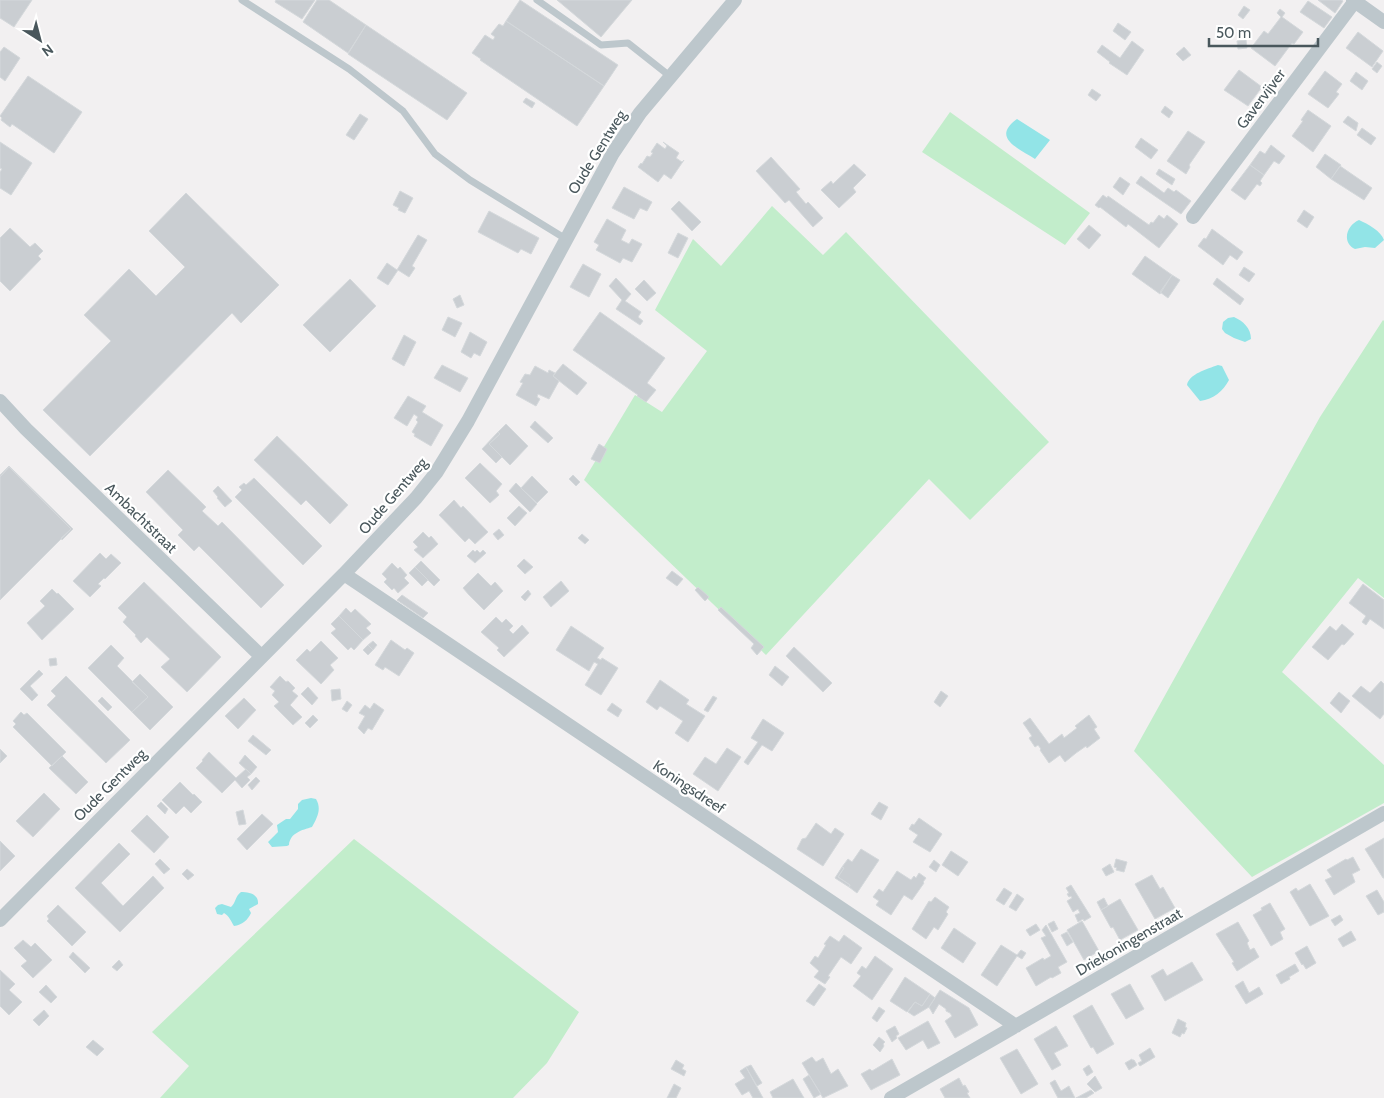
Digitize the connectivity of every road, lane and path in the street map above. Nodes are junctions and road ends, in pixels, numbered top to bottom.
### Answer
1 (242, 0) edge
2 (537, 0) edge
3 (736, 0) edge
4 (1354, 1) edge
5 (1384, 22) edge
6 (671, 77) junction
7 (1193, 217) dead end
8 (566, 239) junction
9 (0, 402) edge
10 (344, 574) junction
11 (261, 656) junction
12 (1384, 813) edge
13 (0, 920) edge
14 (1016, 1026) junction
15 (891, 1098) edge

1 - 8 lane
2 - 6 lane
3 - 6 street, Oude Gentweg
4 - 5 street, Gavervijver
4 - 7 street, Gavervijver
6 - 8 street, Oude Gentweg
8 - 10 street, Oude Gentweg
9 - 11 street, Ambachtstraat
10 - 11 street, Oude Gentweg
10 - 14 street, Koningsdreef
11 - 13 street, Oude Gentweg
12 - 14 street, Driekoningenstraat
14 - 15 street, Driekoningenstraat

